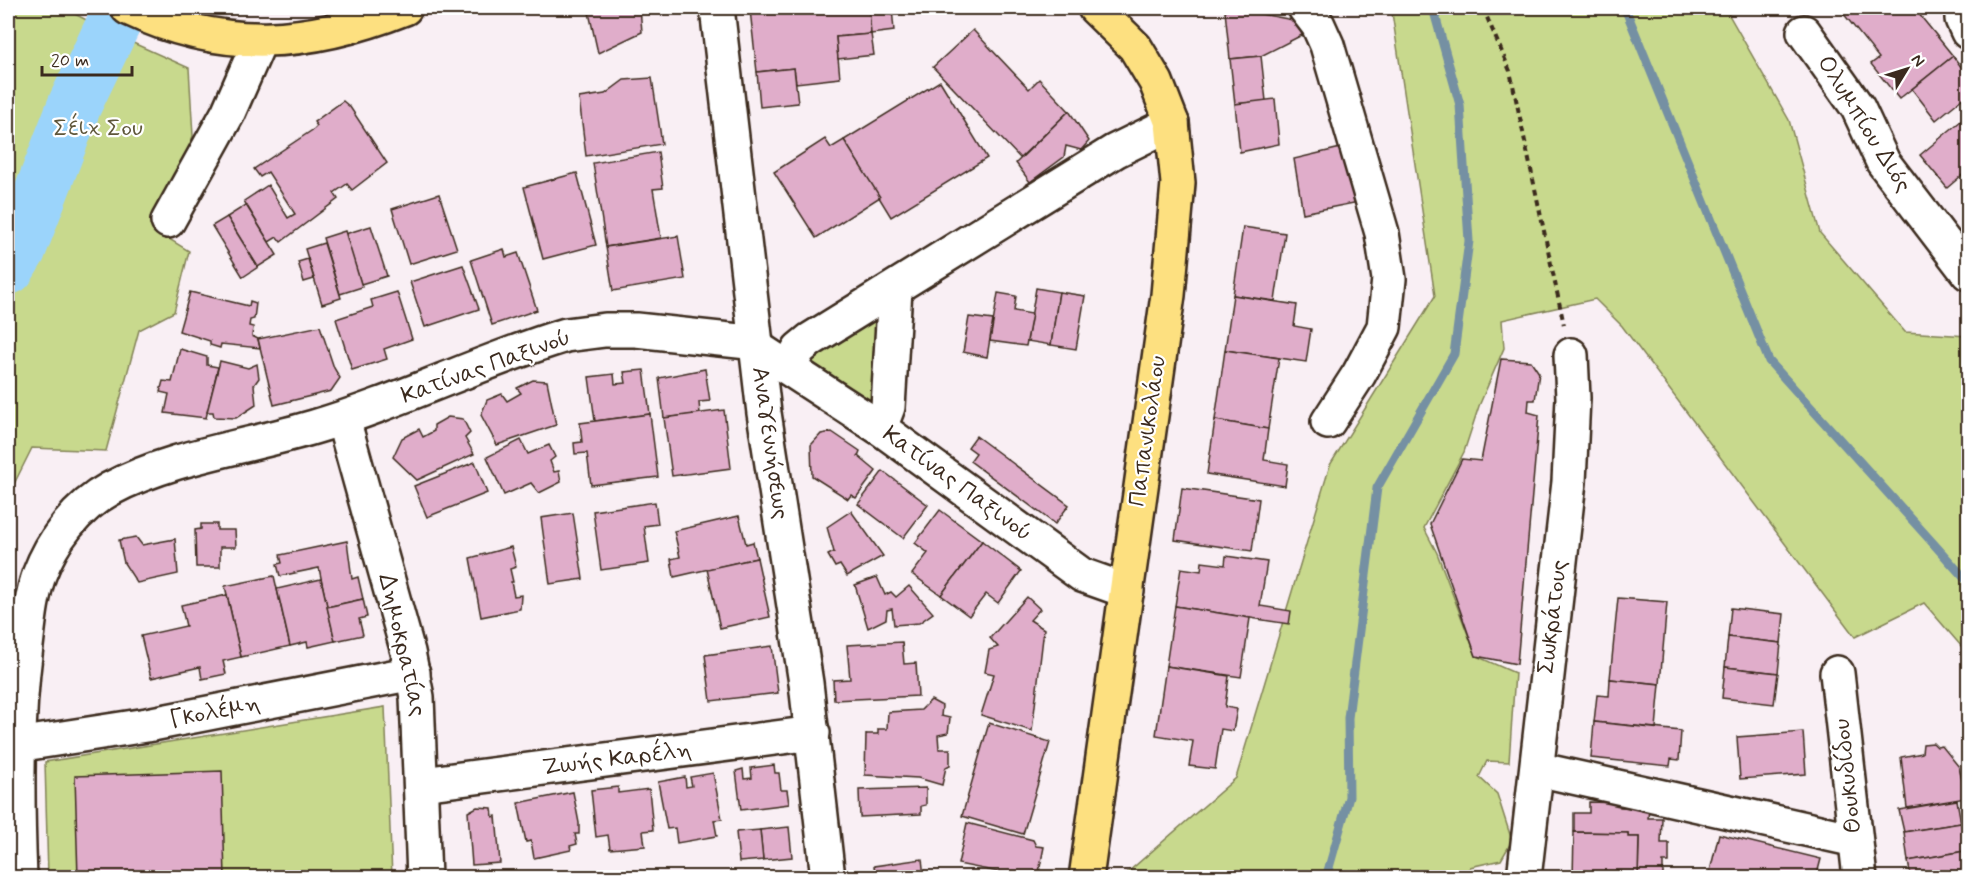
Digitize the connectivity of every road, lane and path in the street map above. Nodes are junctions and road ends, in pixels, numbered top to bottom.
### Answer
1 (128, 8) edge
2 (405, 8) edge
3 (717, 8) edge
4 (1095, 8) edge
5 (1305, 8) edge
6 (1483, 8) edge
7 (1963, 8) edge
8 (1804, 32) dead end
9 (1968, 32) edge
10 (260, 40) junction
11 (1172, 123) junction
12 (168, 221) dead end
13 (1968, 272) edge
14 (895, 289) junction
15 (756, 346) junction
16 (1570, 356) joint
17 (789, 367) junction
18 (343, 418) junction
19 (1328, 422) dead end
20 (880, 428) junction
21 (1127, 591) junction
22 (413, 673) junction
23 (1837, 674) dead end
24 (813, 734) junction
25 (17, 746) junction
26 (1537, 769) junction
27 (422, 784) junction
28 (1855, 840) junction
29 (20, 878) edge
30 (424, 878) edge
31 (828, 878) edge
32 (1086, 878) edge
33 (1524, 878) edge
34 (1860, 878) edge

1 - 10 main road
2 - 10 main road
3 - 15 street, Αναγεννήσεως
4 - 11 main road, Παπανικολάου
5 - 19 street
6 - 16 path
7 - 9 street
8 - 13 street, Ολυμπίου Διός
10 - 12 street
11 - 14 street
11 - 21 main road, Παπανικολάου
14 - 17 street
14 - 20 street
15 - 17 street, Κατίνας Παξινού
15 - 18 street, Κατίνας Παξινού
15 - 24 street, Αναγεννήσεως
16 - 26 street, Σωκράτους
17 - 20 street, Κατίνας Παξινού
18 - 22 street, Δημοκρατίας
18 - 25 street, Κατίνας Παξινού
20 - 21 street, Κατίνας Παξινού
21 - 32 main road, Παπανικολάου
22 - 25 street, Γκολέμη
22 - 27 street, Δημοκρατίας
23 - 28 street, Θουκυδίδου
24 - 27 street, Ζωής Καρέλη
24 - 31 street, Αναγεννήσεως
25 - 29 street, Κατίνας Παξινού
26 - 28 street
26 - 33 street, Σωκράτους
27 - 30 street, Δημοκρατίας
28 - 34 street, Θουκυδίδου

